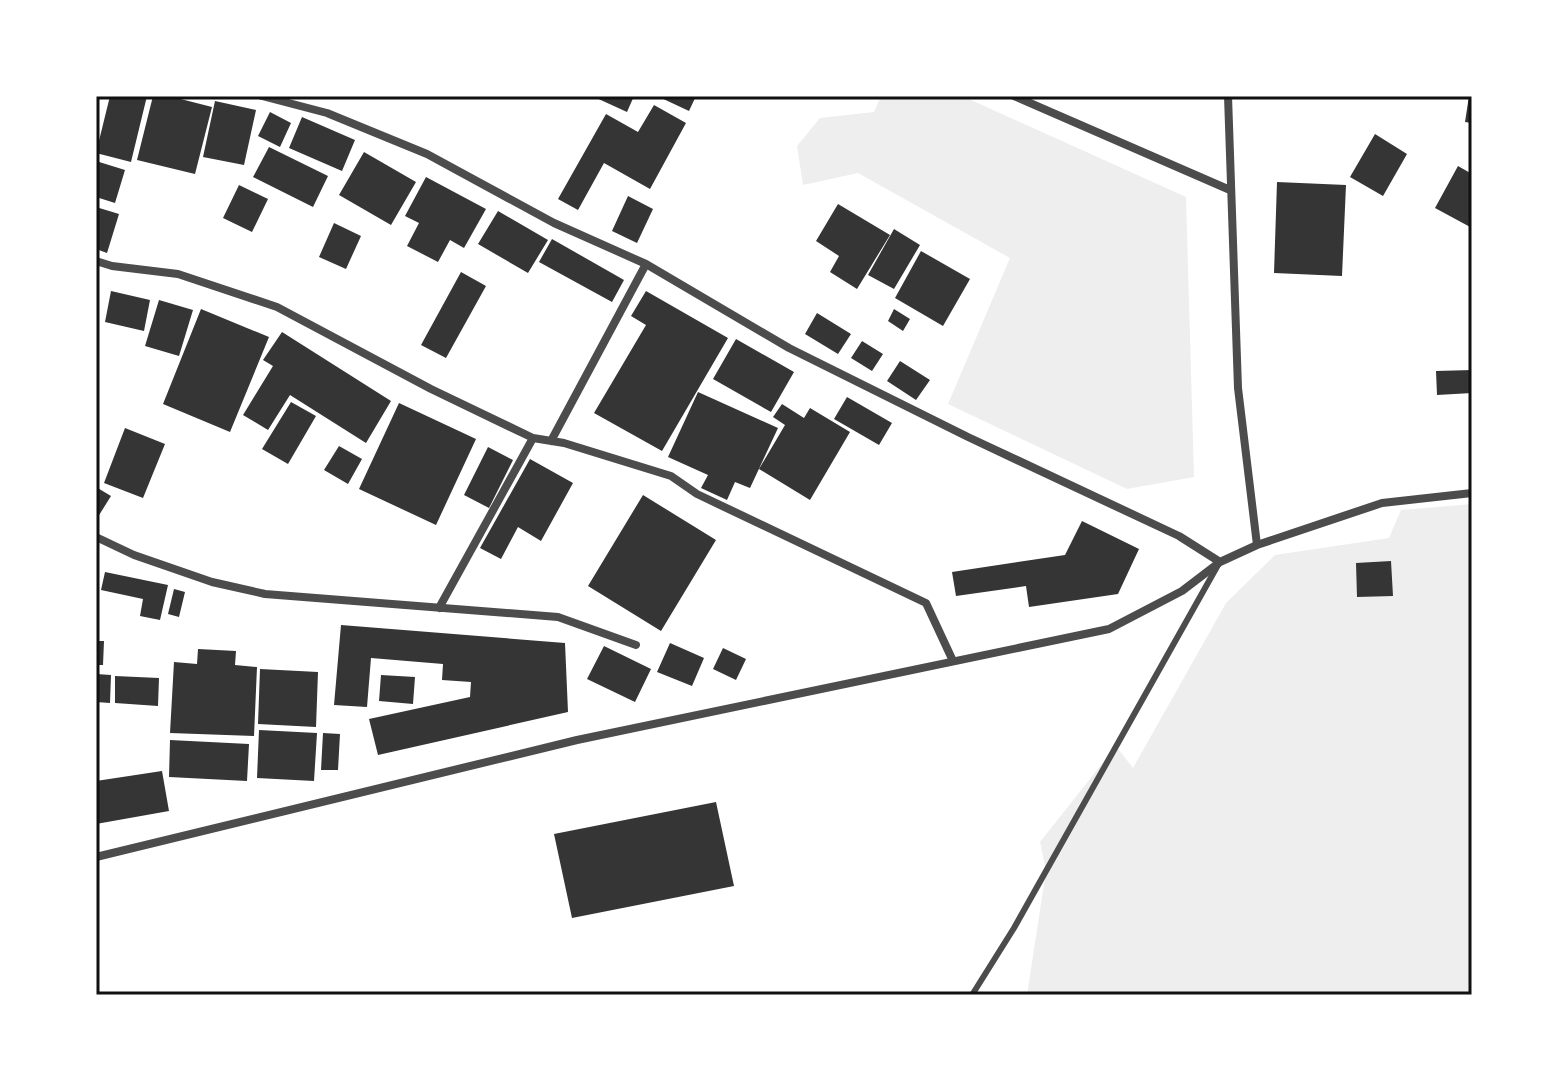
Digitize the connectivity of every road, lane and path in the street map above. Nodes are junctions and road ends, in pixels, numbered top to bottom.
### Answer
1 (262, 96) edge
2 (1014, 96) edge
3 (1228, 96) edge
4 (1230, 190) junction
5 (96, 261) edge
6 (646, 264) junction
7 (533, 438) junction
8 (551, 441) junction
9 (1472, 493) edge
10 (96, 537) edge
11 (1257, 545) junction
12 (1220, 562) junction
13 (439, 608) junction
14 (636, 645) dead end
15 (953, 661) junction
16 (96, 857) edge
17 (972, 995) edge

1 - 6 street
2 - 4 street
3 - 4 street
4 - 11 street
5 - 7 street
6 - 8 street
6 - 12 street
7 - 8 street
7 - 13 street
8 - 15 street
9 - 11 street
10 - 13 street
11 - 12 street
12 - 15 street
12 - 17 lane
13 - 14 street
15 - 16 street

